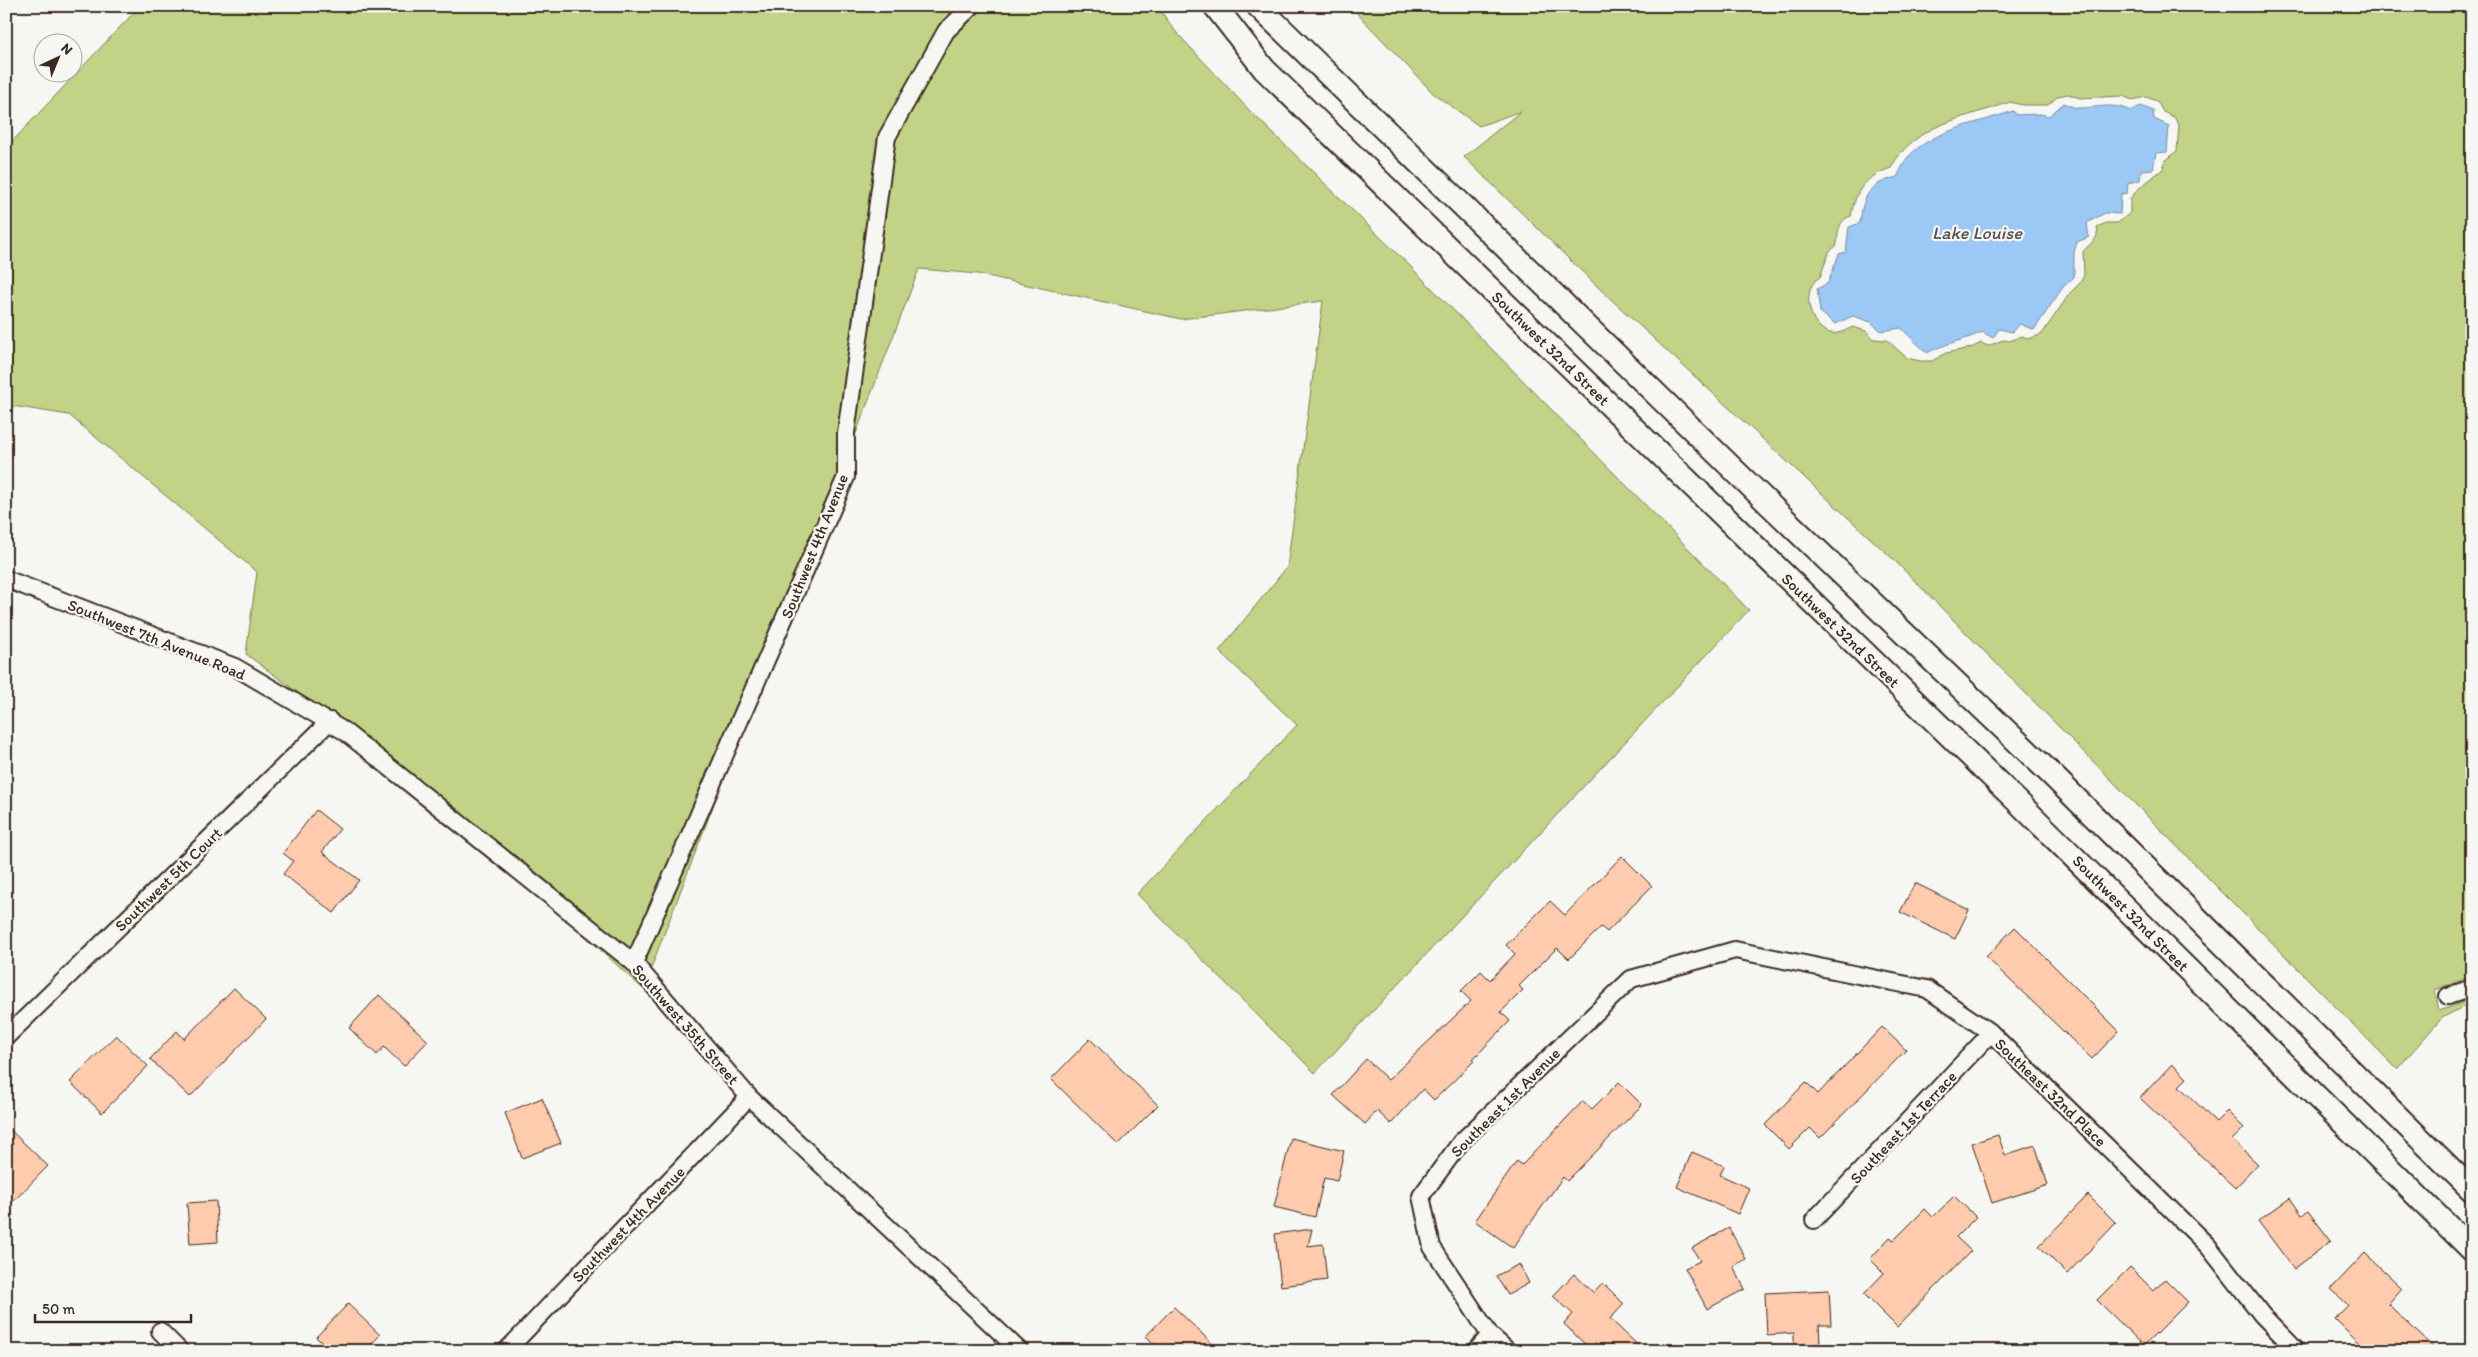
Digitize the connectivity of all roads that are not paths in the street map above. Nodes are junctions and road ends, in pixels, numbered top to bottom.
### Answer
1 (972, 6) edge
2 (1215, 6) edge
3 (1258, 6) edge
4 (6, 580) edge
5 (330, 722) junction
6 (1735, 950) joint
7 (634, 963) junction
8 (2472, 988) edge
9 (2448, 996) dead end
10 (1991, 1033) junction
11 (6, 1037) edge
12 (749, 1097) junction
13 (2472, 1190) edge
14 (1814, 1220) dead end
15 (2472, 1250) edge
16 (160, 1331) dead end
17 (1490, 1335) junction
18 (180, 1351) edge
19 (506, 1351) edge
20 (1020, 1351) edge
21 (1476, 1351) edge
22 (1508, 1351) edge
23 (2297, 1351) edge

1 - 7 street, Southwest 4th Avenue
2 - 15 main road, Southwest 32nd Street
3 - 13 main road
4 - 5 street, Southwest 7th Avenue Road
5 - 7 street, Southwest 35th Street
5 - 11 street, Southwest 5th Court
6 - 10 street, Southeast 32nd Place
6 - 17 street, Southeast 1st Avenue
7 - 12 street, Southwest 35th Street
8 - 9 street
10 - 14 street, Southeast 1st Terrace
10 - 23 street, Southeast 32nd Place
12 - 19 street, Southwest 4th Avenue
12 - 20 street, Southwest 35th Street
16 - 18 street
17 - 21 street
17 - 22 street, Southeast 1st Avenue

